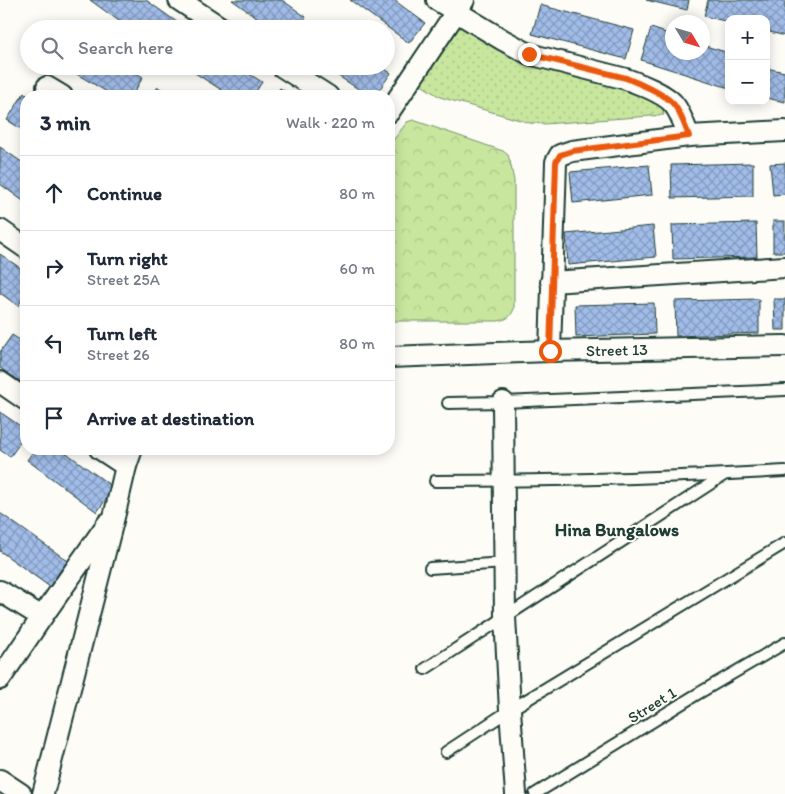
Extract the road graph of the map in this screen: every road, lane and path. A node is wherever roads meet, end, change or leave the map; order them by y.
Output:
1 (179, 0) edge
2 (437, 0) edge
3 (460, 6) edge
4 (209, 20) edge
5 (295, 75) edge
6 (319, 90) edge
7 (395, 103) edge
8 (785, 131) edge
9 (689, 136) junction
10 (0, 230) edge
11 (20, 244) edge
12 (785, 266) edge
13 (551, 282) junction
14 (785, 346) edge
15 (550, 351) junction
16 (395, 357) edge
17 (0, 382) edge
18 (785, 390) edge
19 (20, 396) edge
20 (502, 402) junction
21 (448, 403) dead end
22 (129, 457) edge
23 (785, 471) edge
24 (724, 474) junction
25 (435, 481) dead end
26 (504, 481) junction
27 (115, 513) junction
28 (785, 543) edge
29 (505, 563) junction
30 (430, 568) dead end
31 (0, 591) edge
32 (42, 617) junction
33 (506, 617) junction
34 (785, 643) edge
35 (425, 669) dead end
36 (0, 680) edge
37 (510, 710) junction
38 (446, 752) dead end
39 (0, 780) edge
40 (21, 794) edge
41 (43, 794) edge
42 (516, 794) edge
43 (535, 794) edge

1 - 4 street
2 - 3 street
3 - 7 street
3 - 9 street
5 - 6 street
8 - 9 street
9 - 13 street
10 - 11 street
12 - 13 street
13 - 15 street
14 - 15 street, Street 13
15 - 16 street, Street 13
17 - 19 street
18 - 20 lane
20 - 21 lane
20 - 26 street
22 - 27 street
23 - 24 lane
24 - 26 lane
24 - 33 lane
25 - 26 lane
26 - 29 street
27 - 32 street
27 - 41 street
28 - 37 lane
29 - 30 lane
29 - 33 street
31 - 32 street
32 - 36 street
33 - 35 lane
33 - 37 street
34 - 43 lane, Street 1
37 - 38 lane
37 - 42 street
39 - 40 street

